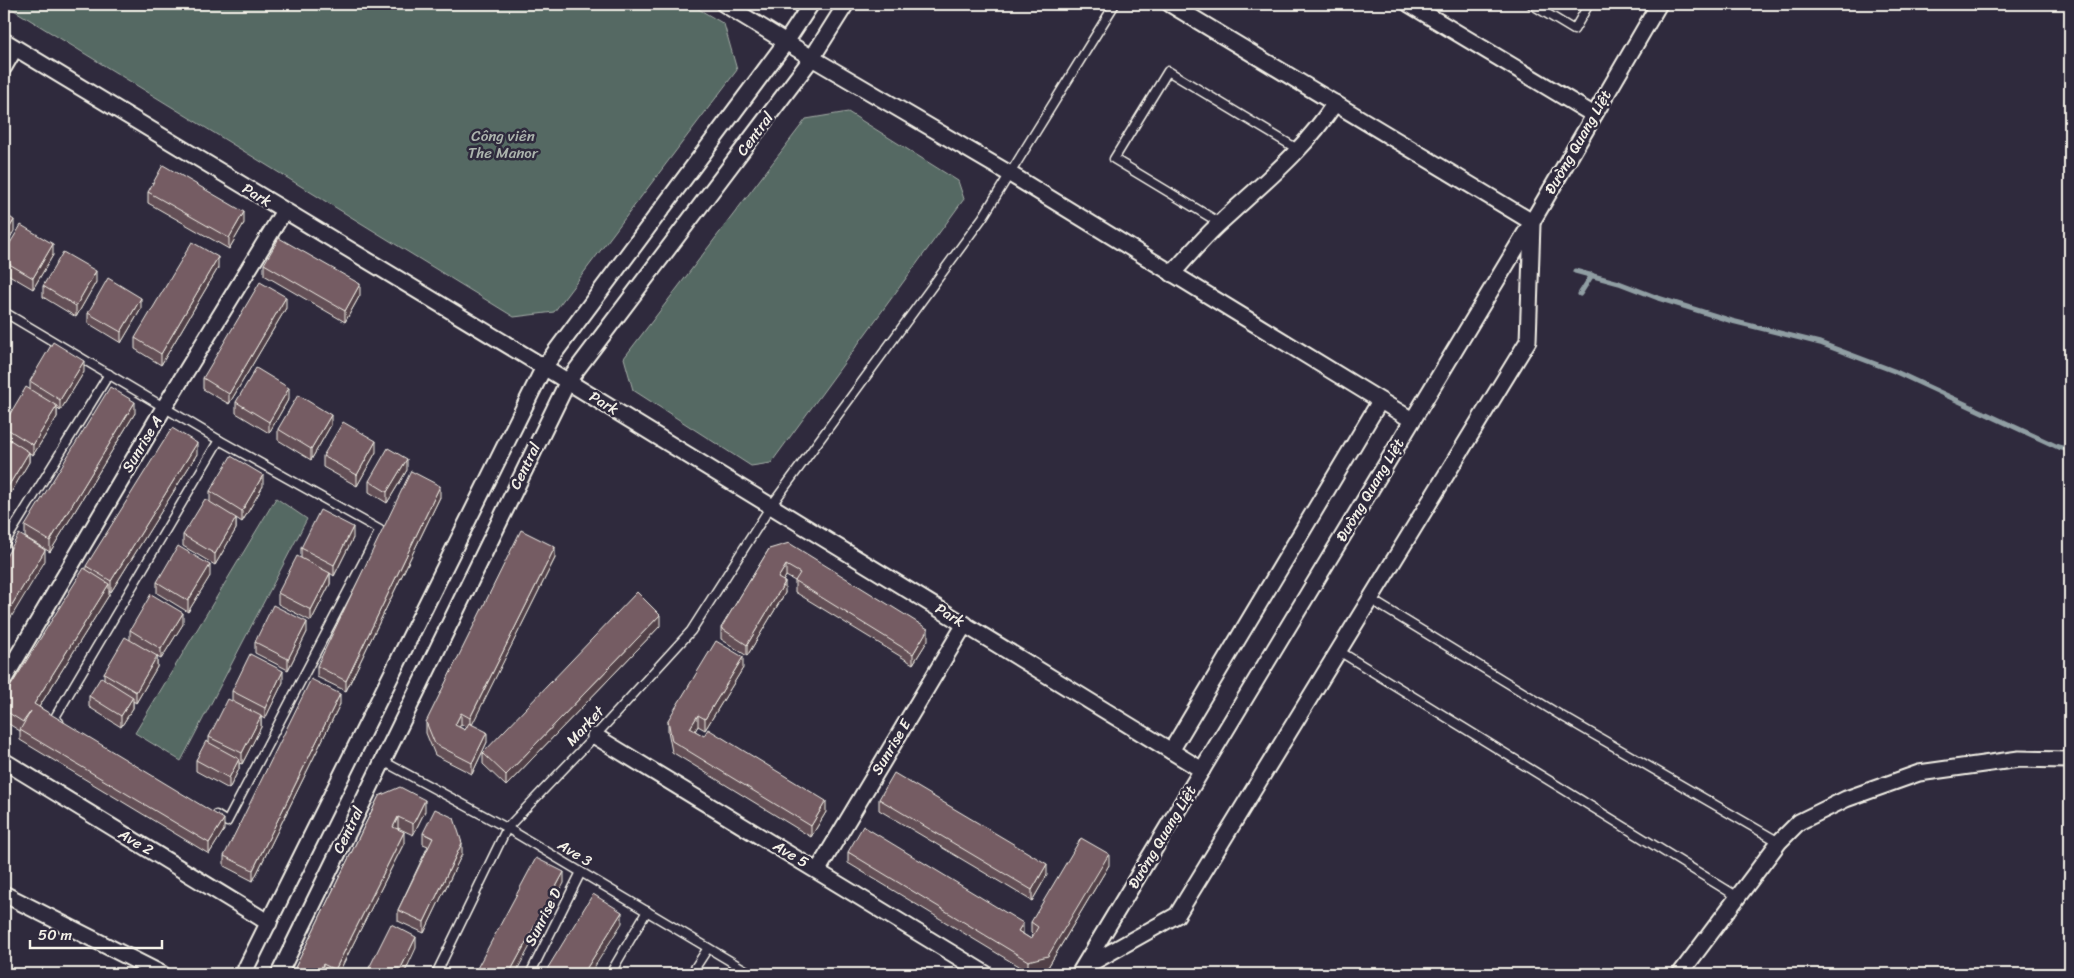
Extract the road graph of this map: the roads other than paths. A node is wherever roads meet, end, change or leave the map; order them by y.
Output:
1 (724, 4) edge
2 (811, 4) edge
3 (846, 4) edge
4 (1115, 4) edge
5 (1170, 4) edge
6 (1409, 4) edge
7 (1531, 4) edge
8 (1589, 4) edge
9 (1659, 4) edge
10 (786, 42) junction
11 (10, 45) edge
12 (812, 58) junction
13 (4, 67) edge
14 (1335, 103) junction
15 (1594, 115) junction
16 (1300, 150) junction
17 (1010, 174) junction
18 (284, 211) junction
19 (1532, 222) junction
20 (1220, 223) junction
21 (1172, 274) junction
22 (4, 312) edge
23 (544, 367) junction
24 (108, 374) junction
25 (568, 381) junction
26 (1380, 401) junction
27 (165, 406) junction
28 (1412, 420) junction
29 (220, 440) junction
30 (771, 506) junction
31 (4, 544) edge
32 (1370, 599) junction
33 (965, 624) junction
34 (1338, 651) junction
35 (4, 679) edge
36 (62, 724) edge
37 (595, 736) junction
38 (1171, 751) junction
39 (381, 760) junction
40 (2070, 760) edge
41 (4, 761) edge
42 (1202, 770) junction
43 (211, 812) edge
44 (507, 828) junction
45 (1779, 842) junction
46 (818, 870) junction
47 (581, 872) junction
48 (4, 894) edge
49 (1738, 897) junction
50 (647, 911) junction
51 (269, 923) junction
52 (708, 948) junction
53 (1081, 970) edge
54 (162, 974) edge
55 (244, 974) edge
56 (279, 974) edge
57 (436, 974) edge
58 (530, 974) edge
59 (610, 974) edge
60 (691, 974) edge
61 (752, 974) edge
62 (986, 974) edge
63 (1680, 974) edge

1 - 10 street
2 - 10 street, Central
3 - 12 street, Central
4 - 17 lane, Market
5 - 14 street
6 - 15 street
7 - 8 lane
9 - 15 street, Đường Quang Liệt
10 - 12 street
10 - 23 street, Central
11 - 13 street
11 - 18 street, Park
12 - 17 street
12 - 25 street, Central
14 - 16 street
14 - 19 street
15 - 19 street, Đường Quang Liệt
16 - 20 street
16 - 20 lane
17 - 21 street
17 - 30 lane, Market
18 - 23 street, Park
18 - 27 street, Sunrise A
19 - 28 street, Đường Quang Liệt
19 - 32 street
20 - 21 street
21 - 26 street
22 - 24 lane
23 - 25 street, Park
23 - 51 street, Central
24 - 27 lane
24 - 31 lane
25 - 30 street, Park
25 - 39 street, Central
26 - 28 street
26 - 38 street
27 - 29 lane
27 - 35 street, Sunrise A
28 - 42 street, Đường Quang Liệt
29 - 36 lane
29 - 43 lane
30 - 33 street, Park
30 - 37 lane, Market
32 - 34 street
32 - 45 lane
33 - 38 street, Park
33 - 46 street, Sunrise E
34 - 49 lane
34 - 53 street
37 - 44 lane, Market
37 - 46 street, Ave 5
38 - 42 street, Park
39 - 44 lane, Ave 3
39 - 56 street, Central
40 - 45 street
41 - 51 street, Ave 2
42 - 53 street, Đường Quang Liệt
44 - 47 lane, Ave 3
44 - 57 lane, Market
45 - 49 street
46 - 62 street, Ave 5
47 - 50 lane, Ave 3
47 - 58 lane, Sunrise D
48 - 54 street
49 - 63 street
50 - 52 lane, Ave 3
50 - 59 lane
51 - 55 street, Central
52 - 60 lane
52 - 61 lane, Ave 3

